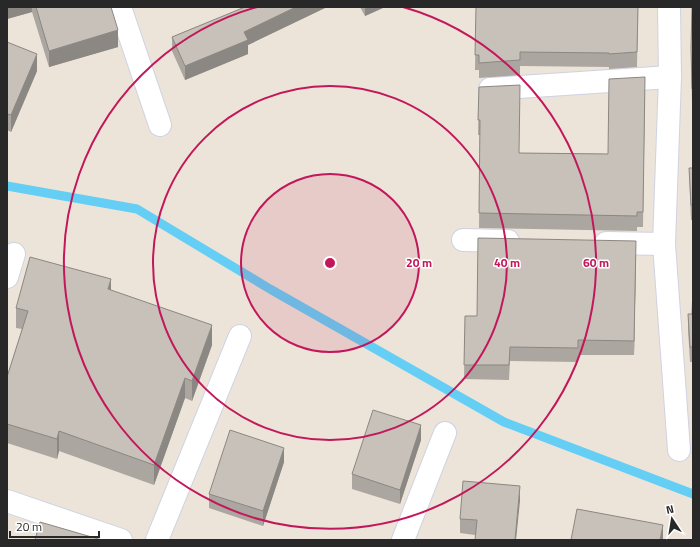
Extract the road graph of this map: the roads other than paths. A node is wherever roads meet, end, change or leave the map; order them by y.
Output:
1 (120, 7) edge
2 (669, 7) edge
3 (670, 77) junction
4 (481, 90) edge
5 (160, 126) dead end
6 (463, 240) dead end
7 (525, 241) edge
8 (587, 242) edge
9 (664, 244) junction
10 (14, 254) dead end
11 (7, 277) edge
12 (240, 336) dead end
13 (445, 433) dead end
14 (679, 450) dead end
15 (7, 501) edge
16 (121, 540) edge
17 (157, 540) edge
18 (403, 540) edge

1 - 5 street
2 - 3 street
3 - 4 street
3 - 9 street
6 - 7 street
8 - 9 street
9 - 14 street
10 - 11 street
12 - 17 street
13 - 18 street
15 - 16 street

